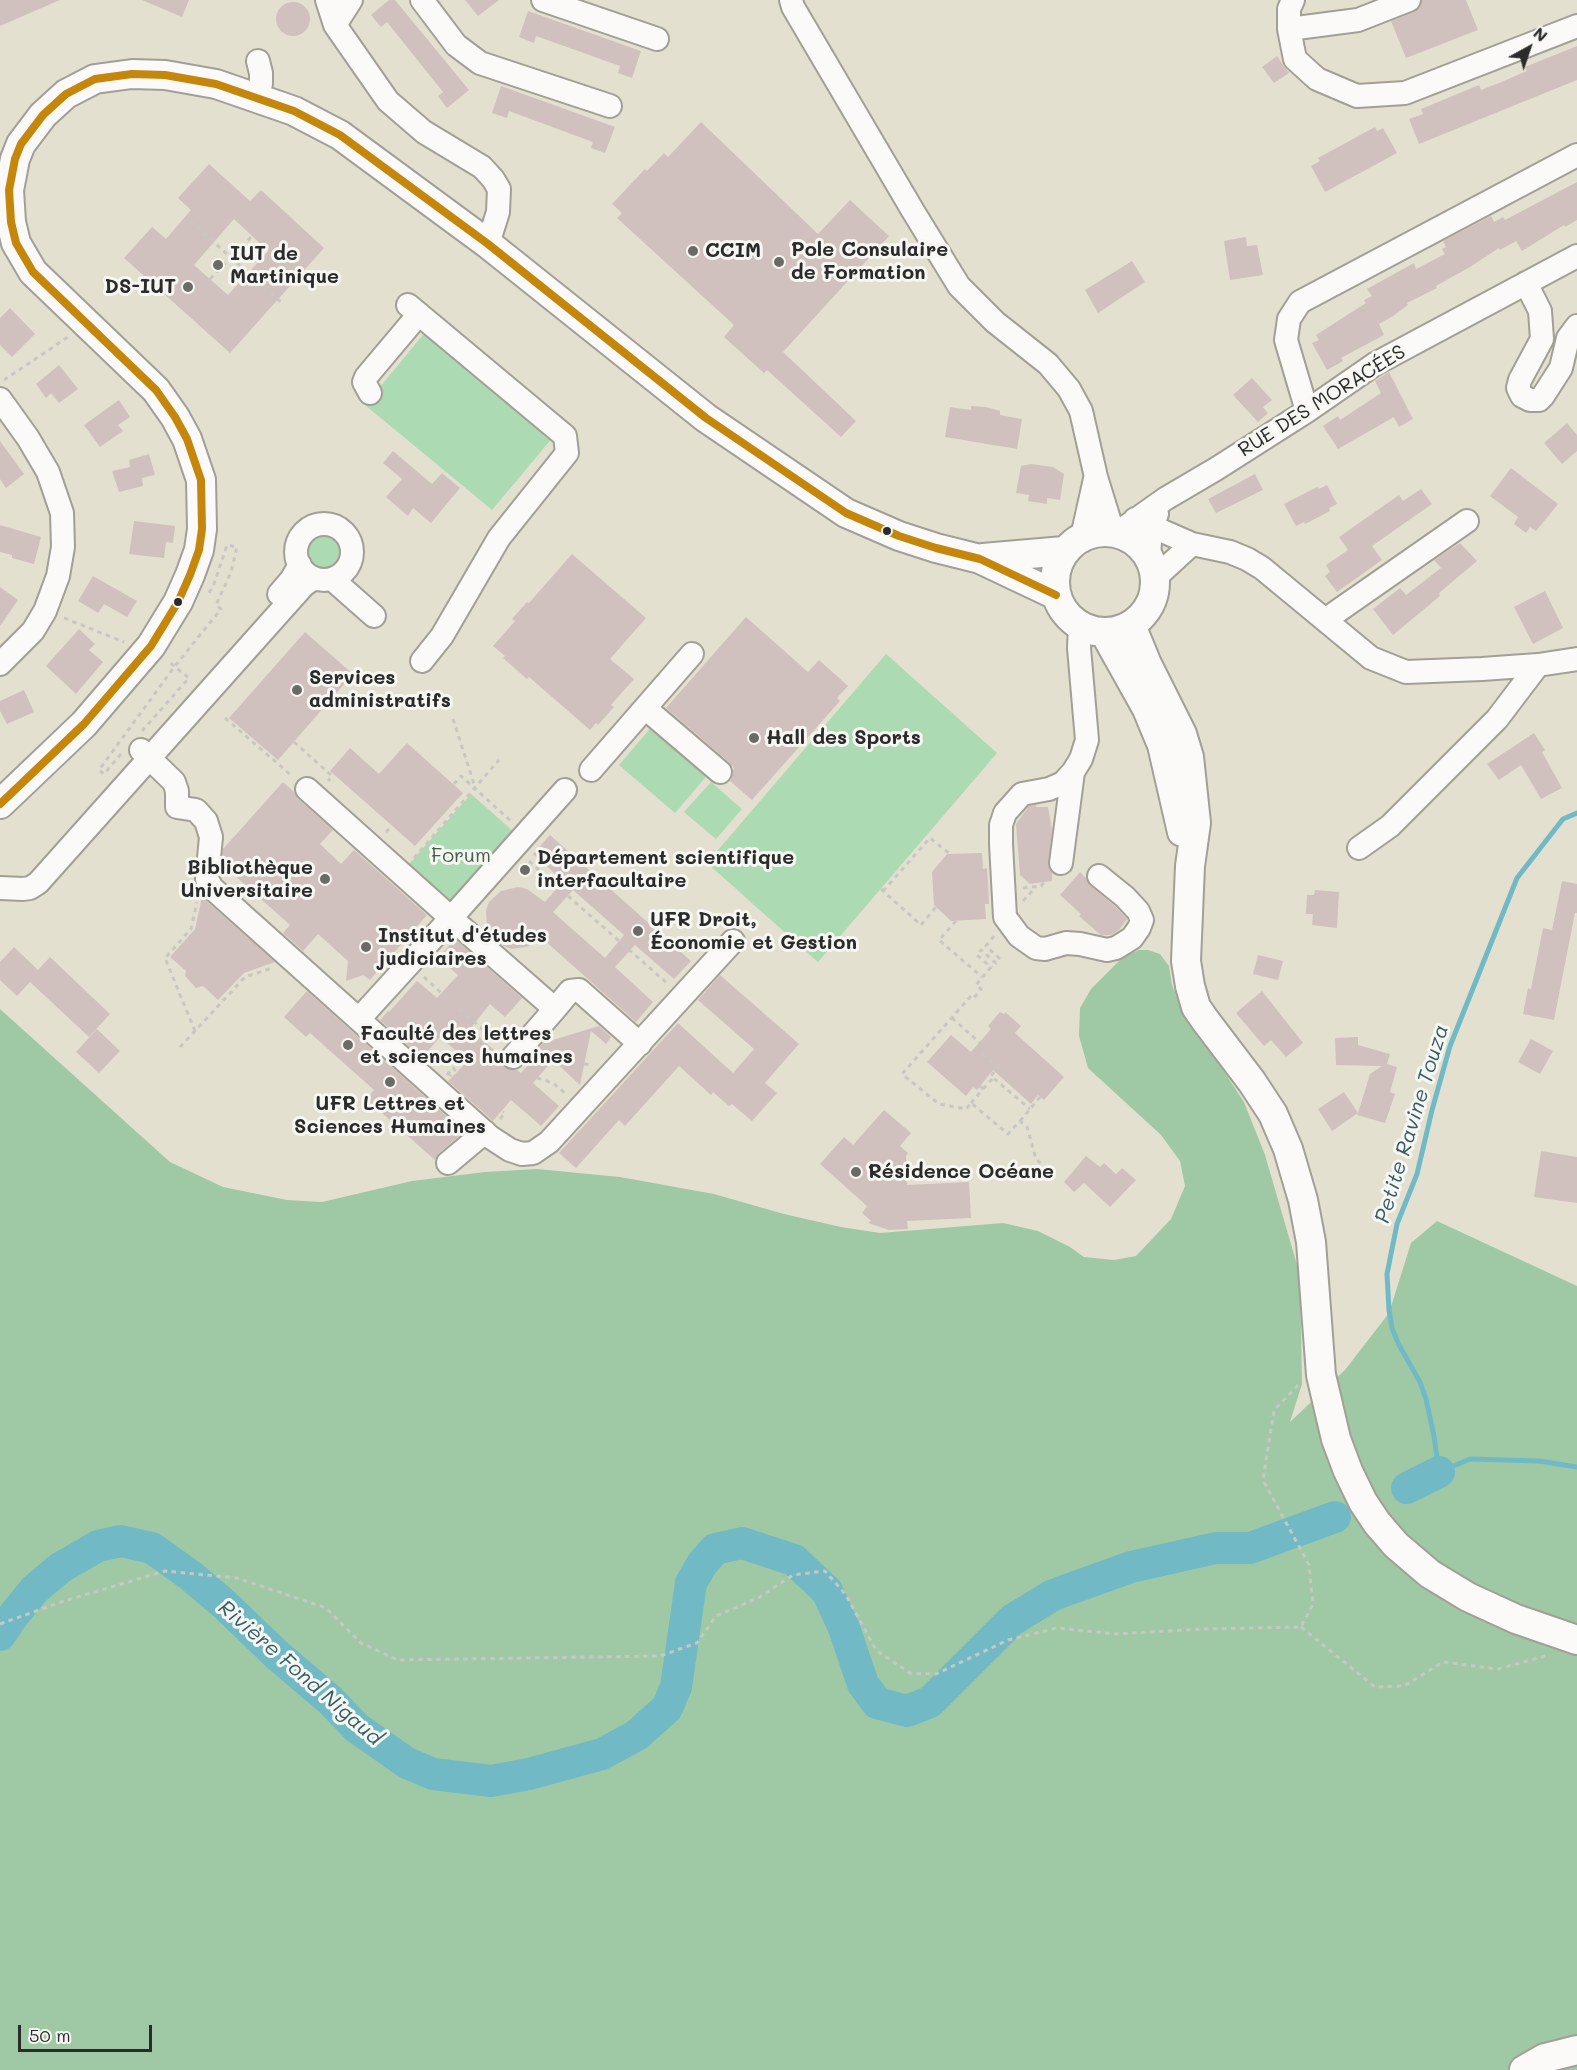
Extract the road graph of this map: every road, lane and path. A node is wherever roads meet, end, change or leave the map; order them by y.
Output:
1 (327, 0) edge
2 (351, 0) edge
3 (422, 0) edge
4 (543, 0) edge
5 (791, 0) edge
6 (1293, 0) edge
7 (1408, 0) edge
8 (335, 25) junction
9 (1577, 26) edge
10 (1289, 29) junction
11 (657, 39) dead end
12 (258, 61) dead end
13 (254, 97) junction
14 (610, 106) dead end
15 (1577, 155) edge
16 (189, 221) dead end
17 (252, 236) dead end
18 (488, 243) junction
19 (1577, 256) edge
20 (231, 258) junction
21 (210, 279) dead end
22 (1526, 283) junction
23 (284, 305) dead end
24 (87, 324) junction
25 (1577, 326) edge
26 (0, 383) edge
27 (370, 393) dead end
28 (0, 399) edge
29 (1307, 411) junction
30 (1096, 477) junction
31 (1467, 521) dead end
32 (1129, 528) junction
33 (1073, 544) junction
34 (1192, 544) junction
35 (980, 559) junction
36 (1152, 567) junction
37 (322, 574) dead end
38 (1056, 595) junction
39 (202, 596) dead end
40 (45, 611) junction
41 (1325, 620) junction
42 (1131, 625) junction
43 (1092, 629) junction
44 (160, 654) junction
45 (692, 654) dead end
46 (1577, 658) edge
47 (423, 660) dead end
48 (0, 664) edge
49 (1538, 665) junction
50 (175, 666) junction
51 (645, 708) junction
52 (225, 718) dead end
53 (453, 719) dead end
54 (294, 742) dead end
55 (138, 749) junction
56 (499, 760) dead end
57 (35, 770) junction
58 (591, 770) dead end
59 (720, 772) dead end
60 (1073, 772) junction
61 (288, 773) dead end
62 (454, 784) dead end
63 (0, 785) edge
64 (316, 787) joint
65 (475, 789) junction
66 (566, 790) dead end
67 (0, 804) edge
68 (440, 819) dead end
69 (445, 823) junction
70 (520, 840) junction
71 (1359, 848) dead end
72 (950, 854) dead end
73 (1061, 863) dead end
74 (1190, 866) junction
75 (401, 873) junction
76 (0, 875) edge
77 (1100, 876) dead end
78 (207, 879) junction
79 (558, 887) dead end
80 (0, 888) edge
81 (568, 896) dead end
82 (936, 907) dead end
83 (451, 918) junction
84 (956, 921) dead end
85 (734, 941) dead end
86 (986, 946) dead end
87 (409, 964) junction
88 (267, 969) dead end
89 (983, 976) junction
90 (683, 997) junction
91 (452, 1002) dead end
92 (555, 1009) junction
93 (460, 1010) dead end
94 (951, 1018) junction
95 (359, 1019) junction
96 (195, 1031) junction
97 (980, 1043) dead end
98 (640, 1044) junction
99 (180, 1047) dead end
100 (982, 1054) dead end
101 (513, 1057) joint
102 (537, 1078) dead end
103 (993, 1078) junction
104 (1040, 1097) dead end
105 (971, 1103) junction
106 (582, 1108) junction
107 (1030, 1109) junction
108 (503, 1112) dead end
109 (1020, 1121) junction
110 (491, 1125) junction
111 (448, 1163) dead end
112 (1045, 1167) dead end
113 (1320, 1362) junction
114 (0, 1624) edge
115 (1301, 1627) junction
116 (1566, 1647) edge
117 (1577, 2050) edge
118 (1524, 2070) edge

1 - 8 street
2 - 8 street
3 - 14 street
4 - 11 street
5 - 30 street
6 - 10 street
7 - 10 street
8 - 18 street
9 - 10 street
12 - 13 street
13 - 18 main road
13 - 24 main road
15 - 29 street
16 - 20 path
17 - 20 path
18 - 35 main road
19 - 22 street, RUE DES MORACÉES
20 - 21 path
20 - 23 path
22 - 25 street
22 - 29 street, RUE DES MORACÉES
24 - 26 path
24 - 44 main road
27 - 47 street
28 - 40 street
29 - 32 street, RUE DES MORACÉES
30 - 32 street
30 - 33 street
31 - 41 street
32 - 33 main road
32 - 34 street
32 - 36 main road
33 - 35 main road
33 - 38 main road
34 - 36 street
34 - 41 street
35 - 38 main road
36 - 42 main road
37 - 55 street
38 - 43 main road
39 - 50 path
40 - 44 path
40 - 48 street
41 - 49 street
42 - 43 main road
42 - 74 main road
43 - 60 street
43 - 74 main road
44 - 50 path
44 - 57 main road
45 - 51 street
46 - 49 street
49 - 71 street
50 - 55 path
50 - 55 path
51 - 58 street
51 - 59 street
52 - 61 path
53 - 65 path
54 - 64 path
55 - 76 street
55 - 78 street
55 - 80 street
56 - 65 path
57 - 63 main road
57 - 67 main road
60 - 73 street
60 - 77 street
62 - 65 path
64 - 75 street
65 - 69 path
65 - 70 path
66 - 70 street
68 - 69 path
69 - 75 path
70 - 79 path
70 - 83 street
72 - 82 path
74 - 113 main road
75 - 83 street
78 - 95 street
78 - 96 path
81 - 90 path
83 - 87 street
83 - 92 street
84 - 89 path
85 - 90 street
86 - 89 path
87 - 91 path
87 - 95 street
88 - 96 path
89 - 94 path
90 - 98 street
92 - 98 street
92 - 101 street
93 - 101 path
94 - 97 path
94 - 105 path
95 - 110 street
96 - 99 path
98 - 106 street
100 - 103 path
102 - 106 path
103 - 105 path
103 - 107 path
104 - 107 path
105 - 109 path
106 - 110 street
107 - 109 path
108 - 110 path
109 - 112 path
110 - 111 street
113 - 115 path
113 - 116 main road
114 - 115 path
115 - 116 path
117 - 118 main road

